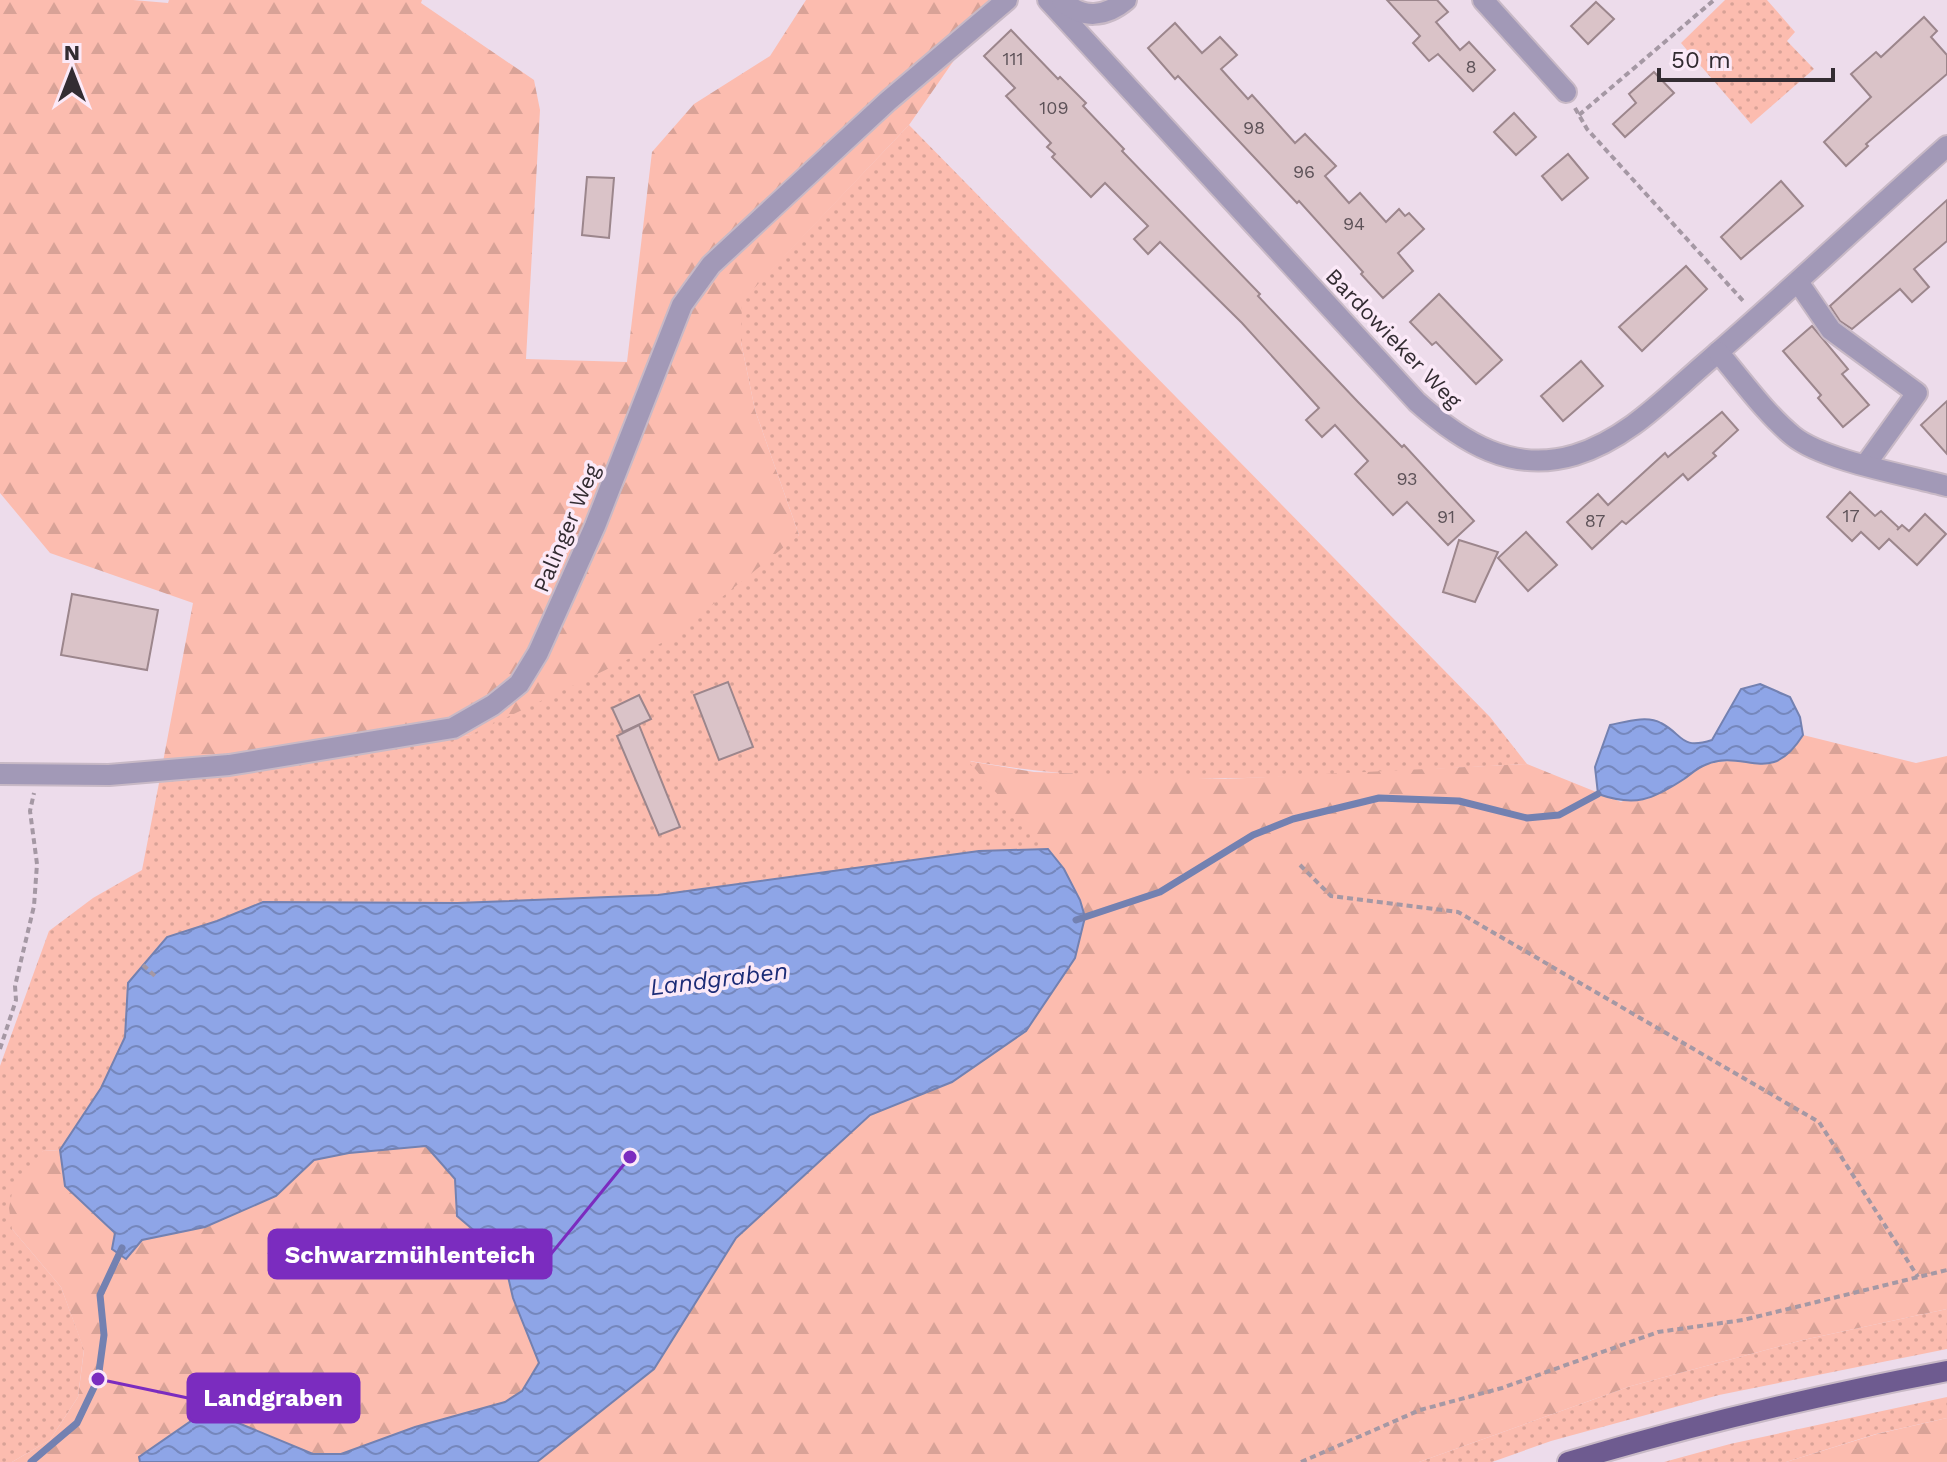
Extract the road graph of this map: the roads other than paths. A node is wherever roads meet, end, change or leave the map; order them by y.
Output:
1 (1007, 0) edge
2 (1048, 0) edge
3 (1062, 0) edge
4 (1126, 0) edge
5 (1483, 0) edge
6 (1566, 92) road end
7 (1947, 146) edge
8 (1798, 282) junction
9 (1718, 352) junction
10 (1866, 464) junction
11 (1947, 486) edge
12 (0, 774) edge
13 (1947, 1371) edge
14 (1568, 1462) edge

1 - 12 street, Palinger Weg
2 - 9 street, Bardowieker Weg
3 - 4 street
5 - 6 street
7 - 8 street, Bardowieker Weg
8 - 9 street, Bardowieker Weg
8 - 10 street
9 - 10 street
10 - 11 street
13 - 14 main road

